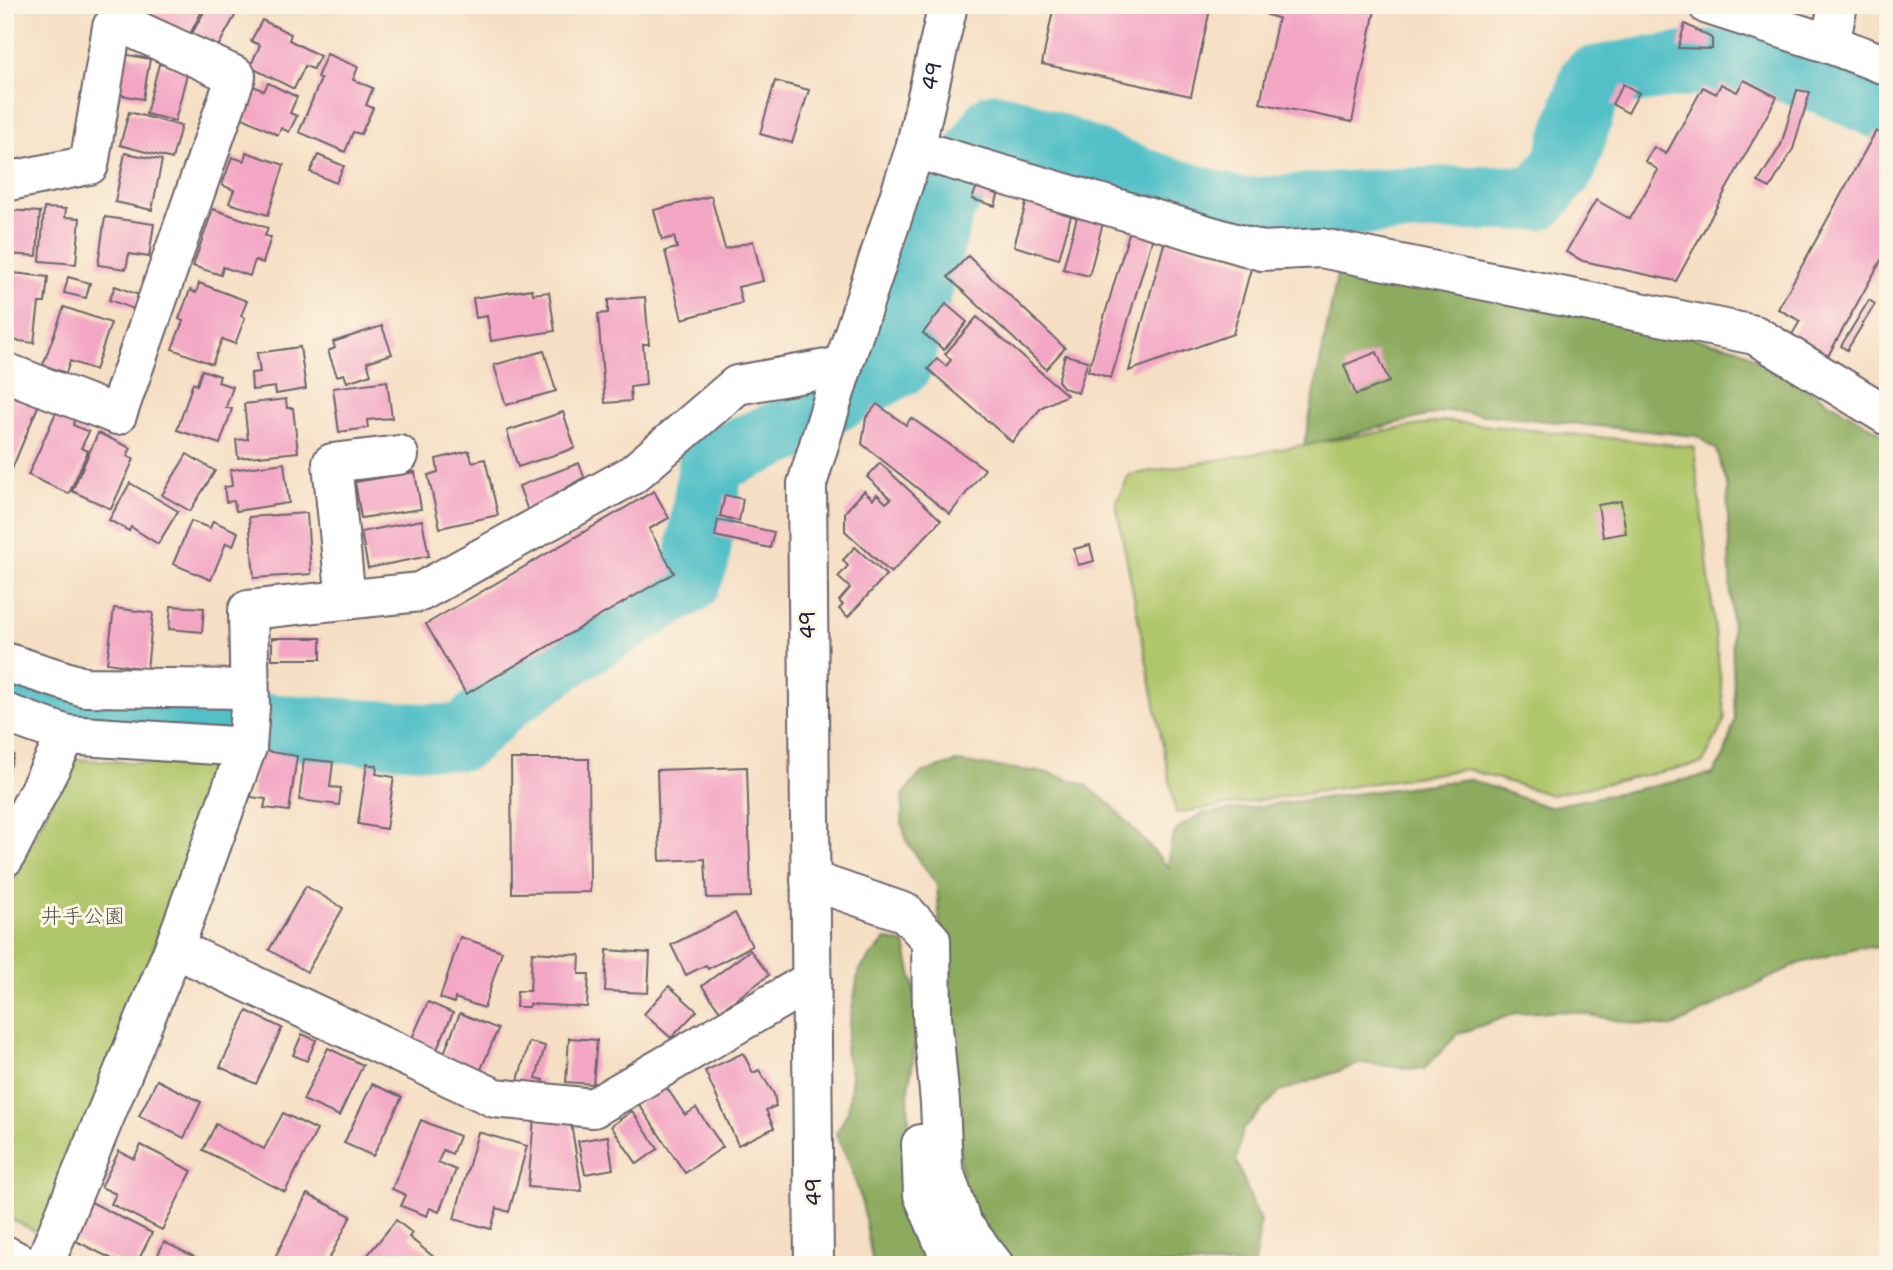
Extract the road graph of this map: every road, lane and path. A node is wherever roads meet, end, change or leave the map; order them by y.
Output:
1 (948, 5) edge
2 (1708, 5) edge
3 (1838, 5) edge
4 (1830, 44) junction
5 (1888, 66) edge
6 (915, 149) junction
7 (5, 182) edge
8 (842, 370) junction
9 (5, 372) edge
10 (1888, 416) edge
11 (399, 455) dead end
12 (346, 600) junction
13 (5, 662) edge
14 (249, 698) junction
15 (5, 713) edge
16 (67, 735) junction
17 (247, 747) junction
18 (5, 857) edge
19 (810, 880) junction
20 (174, 948) junction
21 (812, 981) junction
22 (932, 1016) junction
23 (5, 1255) edge
24 (24, 1265) edge
25 (44, 1265) edge
26 (814, 1265) edge
27 (953, 1265) edge
28 (994, 1265) edge

1 - 6 street, 49 / 49
2 - 4 street
3 - 4 street
4 - 5 street
6 - 8 street, 49 / 49
6 - 10 street
7 - 9 street
8 - 12 street
8 - 19 street, 49 / 49
11 - 12 street
12 - 14 street
13 - 14 street
14 - 17 street
15 - 16 street
16 - 17 street
16 - 18 street
17 - 20 street
19 - 21 street, 49 / 49
19 - 22 street
20 - 21 street
20 - 25 street
21 - 26 street, 49 / 49
22 - 27 street
22 - 28 street
23 - 24 street

